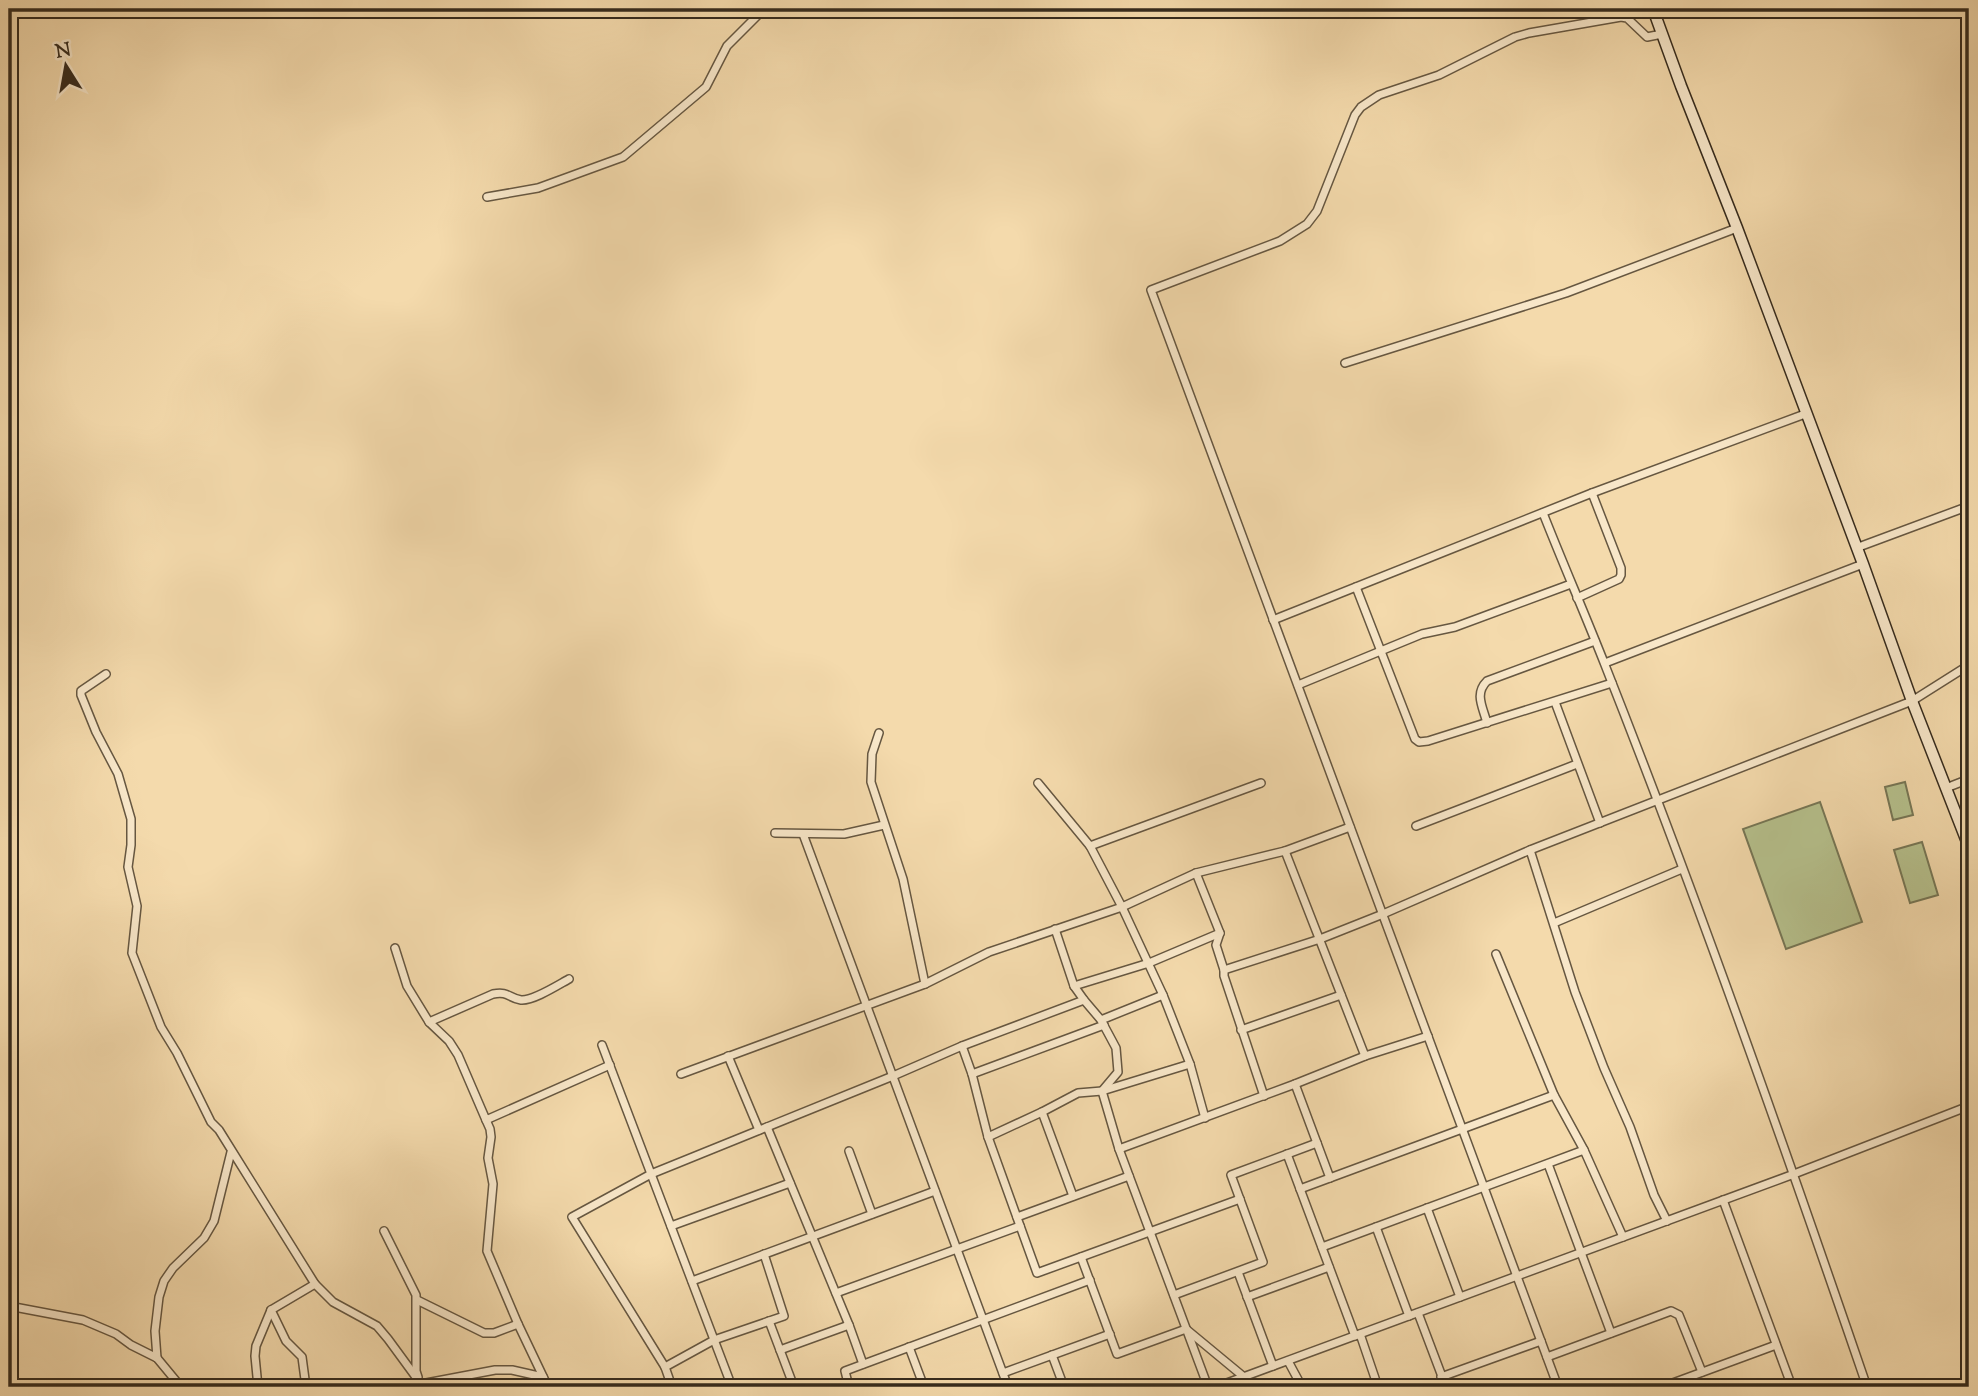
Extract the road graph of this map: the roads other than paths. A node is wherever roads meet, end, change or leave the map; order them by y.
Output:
1 (764, 9) edge
2 (1653, 9) edge
3 (1662, 34) junction
4 (487, 197) dead end
5 (1737, 229) junction
6 (1345, 363) dead end
7 (1805, 414) junction
8 (1592, 493) junction
9 (1969, 506) edge
10 (1543, 513) junction
11 (1856, 548) junction
12 (1863, 564) junction
13 (1571, 584) junction
14 (1356, 587) junction
15 (1577, 598) junction
16 (1273, 620) junction
17 (1595, 640) junction
18 (1381, 651) junction
19 (1605, 663) junction
20 (1969, 665) edge
21 (106, 674) dead end
22 (1612, 683) junction
23 (1298, 685) junction
24 (1912, 701) junction
25 (1555, 702) junction
26 (1487, 723) junction
27 (879, 733) dead end
28 (1577, 764) junction
29 (1969, 779) edge
30 (1038, 783) dead end
31 (1261, 783) dead end
32 (1946, 788) junction
33 (1657, 801) junction
34 (1600, 823) junction
35 (884, 825) junction
36 (1416, 825) dead end
37 (1350, 827) junction
38 (775, 834) dead end
39 (803, 834) junction
40 (1090, 846) junction
41 (1969, 847) edge
42 (1530, 850) junction
43 (1285, 851) junction
44 (1682, 869) junction
45 (1196, 873) junction
46 (1122, 907) junction
47 (1383, 915) junction
48 (1554, 923) junction
49 (1055, 929) junction
50 (1220, 933) junction
51 (1320, 939) junction
52 (395, 948) dead end
53 (1496, 954) dead end
54 (1149, 963) junction
55 (1224, 970) junction
56 (569, 979) dead end
57 (925, 984) junction
58 (1074, 986) junction
59 (1163, 995) junction
60 (1341, 995) junction
61 (1084, 1000) junction
62 (866, 1005) junction
63 (429, 1022) junction
64 (1102, 1023) junction
65 (1241, 1030) junction
66 (1427, 1035) junction
67 (602, 1045) dead end
68 (962, 1046) junction
69 (728, 1056) junction
70 (1365, 1056) junction
71 (1189, 1064) junction
72 (610, 1065) junction
73 (681, 1074) dead end
74 (971, 1074) junction
75 (892, 1076) junction
76 (1295, 1084) junction
77 (1102, 1091) junction
78 (1554, 1095) junction
79 (1264, 1096) junction
80 (1969, 1106) edge
81 (1042, 1112) junction
82 (1205, 1118) junction
83 (486, 1120) junction
84 (1462, 1128) junction
85 (763, 1129) junction
86 (988, 1136) junction
87 (1317, 1143) junction
88 (1119, 1149) junction
89 (1584, 1150) junction
90 (849, 1151) dead end
91 (231, 1152) junction
92 (1287, 1154) junction
93 (1549, 1164) junction
94 (651, 1174) junction
95 (1794, 1174) junction
96 (1129, 1176) junction
97 (1330, 1178) junction
98 (790, 1183) junction
99 (1484, 1187) junction
100 (1300, 1189) junction
101 (935, 1191) junction
102 (1073, 1196) junction
103 (1240, 1199) junction
104 (1723, 1200) junction
105 (1427, 1209) junction
106 (872, 1214) junction
107 (1017, 1217) junction
108 (1667, 1221) junction
109 (671, 1226) junction
110 (1020, 1226) junction
111 (1376, 1227) junction
112 (384, 1231) dead end
113 (1150, 1232) junction
114 (812, 1236) junction
115 (1623, 1237) junction
116 (1322, 1247) junction
117 (957, 1249) junction
118 (1581, 1252) junction
119 (764, 1254) junction
120 (1081, 1257) junction
121 (1329, 1267) junction
122 (1238, 1272) junction
123 (1517, 1276) junction
124 (1090, 1280) junction
125 (692, 1281) junction
126 (315, 1284) junction
127 (836, 1293) junction
128 (1174, 1295) junction
129 (1247, 1297) junction
130 (1460, 1297) junction
131 (417, 1300) junction
132 (9, 1306) edge
133 (271, 1310) junction
134 (1418, 1313) junction
135 (1409, 1316) junction
136 (983, 1320) junction
137 (769, 1321) junction
138 (518, 1324) junction
139 (849, 1325) junction
140 (1186, 1329) junction
141 (1611, 1333) junction
142 (1110, 1334) junction
143 (1357, 1335) junction
144 (714, 1340) junction
145 (1541, 1341) junction
146 (1776, 1345) junction
147 (909, 1347) junction
148 (780, 1350) junction
149 (1052, 1355) junction
150 (1547, 1357) junction
151 (157, 1358) junction
152 (1288, 1361) junction
153 (863, 1364) junction
154 (1273, 1366) junction
155 (665, 1367) junction
156 (1702, 1372) junction
157 (1003, 1373) junction
158 (543, 1377) junction
159 (1244, 1377) junction
160 (1441, 1377) junction
161 (422, 1385) edge
162 (1226, 1386) edge
163 (181, 1387) edge
164 (258, 1387) edge
165 (306, 1387) edge
166 (548, 1387) edge
167 (672, 1387) edge
168 (732, 1387) edge
169 (794, 1387) edge
170 (849, 1387) edge
171 (924, 1387) edge
172 (1008, 1387) edge
173 (1064, 1387) edge
174 (1208, 1387) edge
175 (1216, 1387) edge
176 (1302, 1387) edge
177 (1378, 1387) edge
178 (1446, 1387) edge
179 (1558, 1387) edge
180 (1662, 1387) edge
181 (1792, 1387) edge
182 (1867, 1387) edge

1 - 4 street
2 - 3 main road
3 - 5 main road
3 - 16 street
5 - 6 street
5 - 7 main road
7 - 8 street
7 - 11 main road
8 - 10 street
8 - 15 street
9 - 11 street
10 - 13 street
10 - 14 street
11 - 12 main road
12 - 19 street
12 - 24 main road
13 - 15 street
13 - 18 street
14 - 16 street
14 - 18 street
15 - 17 street
16 - 23 street
17 - 19 street
17 - 26 street
18 - 23 street
18 - 26 street
19 - 22 street
20 - 24 street
21 - 91 street
22 - 25 street
22 - 33 street
23 - 37 street
24 - 32 main road
24 - 33 street
25 - 26 street
25 - 28 street
27 - 35 street
28 - 34 street
28 - 36 street
29 - 32 street
30 - 40 street
31 - 40 street
32 - 41 main road
33 - 34 street
33 - 44 street
34 - 42 street
35 - 39 street
35 - 57 street
37 - 43 street
37 - 47 street
38 - 39 street
39 - 62 street
40 - 46 street
42 - 47 street
42 - 48 street
43 - 45 street
43 - 51 street
44 - 48 street
44 - 95 street
45 - 46 street
45 - 50 street
46 - 49 street
46 - 54 street
47 - 51 street
47 - 66 street
48 - 108 street
49 - 57 street
49 - 58 street
50 - 54 street
50 - 55 street
51 - 55 street
51 - 60 street
52 - 63 street
53 - 78 street
54 - 58 street
54 - 59 street
55 - 65 street
56 - 63 street
57 - 62 street
58 - 61 street
59 - 64 street
59 - 71 street
60 - 65 street
60 - 70 street
61 - 64 street
61 - 68 street
62 - 69 street
62 - 75 street
63 - 83 street
64 - 74 street
64 - 77 street
65 - 79 street
66 - 70 street
66 - 84 street
67 - 72 street
68 - 74 street
68 - 75 street
69 - 73 street
69 - 85 street
70 - 76 street
71 - 77 street
71 - 82 street
72 - 83 street
72 - 94 street
74 - 86 street
75 - 85 street
75 - 101 street
76 - 79 street
76 - 87 street
77 - 81 street
77 - 88 street
78 - 84 street
78 - 89 street
79 - 82 street
80 - 95 street
81 - 86 street
81 - 102 street
82 - 88 street
83 - 138 street
84 - 97 street
84 - 99 street
85 - 94 street
85 - 98 street
86 - 107 street
87 - 92 street
87 - 97 street
88 - 96 street
89 - 93 street
89 - 115 street
90 - 106 street
91 - 126 street
91 - 151 street
92 - 100 street
92 - 103 street
93 - 99 street
93 - 118 street
94 - 109 street
94 - 155 street
95 - 104 street
95 - 182 street
96 - 102 street
96 - 113 street
97 - 100 street
98 - 109 street
98 - 114 street
99 - 105 street
99 - 123 street
100 - 116 street
101 - 106 street
101 - 117 street
102 - 107 street
103 - 113 street
103 - 122 street
104 - 108 street
104 - 146 street
105 - 111 street
105 - 130 street
106 - 114 street
107 - 110 street
108 - 115 street
109 - 125 street
110 - 117 street
110 - 120 street
111 - 116 street
111 - 135 street
112 - 131 street
113 - 120 street
113 - 128 street
114 - 119 street
114 - 127 street
115 - 118 street
116 - 121 street
117 - 127 street
117 - 136 street
118 - 123 street
118 - 141 street
119 - 125 street
119 - 137 street
120 - 124 street
121 - 129 street
121 - 143 street
122 - 128 street
122 - 129 street
123 - 130 street
123 - 145 street
124 - 136 street
124 - 142 street
125 - 144 street
126 - 133 street
126 - 161 street
127 - 139 street
128 - 140 street
129 - 154 street
130 - 134 street
131 - 138 street
131 - 161 street
132 - 151 street
133 - 164 street
133 - 165 street
134 - 135 street
134 - 160 street
135 - 143 street
136 - 147 street
136 - 157 street
137 - 144 street
137 - 148 street
138 - 158 street
139 - 148 street
139 - 153 street
140 - 142 street
140 - 159 street
140 - 174 street
141 - 150 street
141 - 156 street
142 - 149 street
143 - 152 street
143 - 177 street
144 - 155 street
144 - 168 street
145 - 150 street
145 - 160 street
146 - 156 street
146 - 181 street
147 - 153 street
147 - 171 street
148 - 169 street
149 - 157 street
149 - 173 street
150 - 179 street
151 - 163 street
152 - 154 street
152 - 176 street
153 - 170 street
154 - 159 street
155 - 167 street
156 - 180 street
157 - 172 street
158 - 161 street
158 - 166 street
159 - 162 street
160 - 178 street
162 - 175 street

